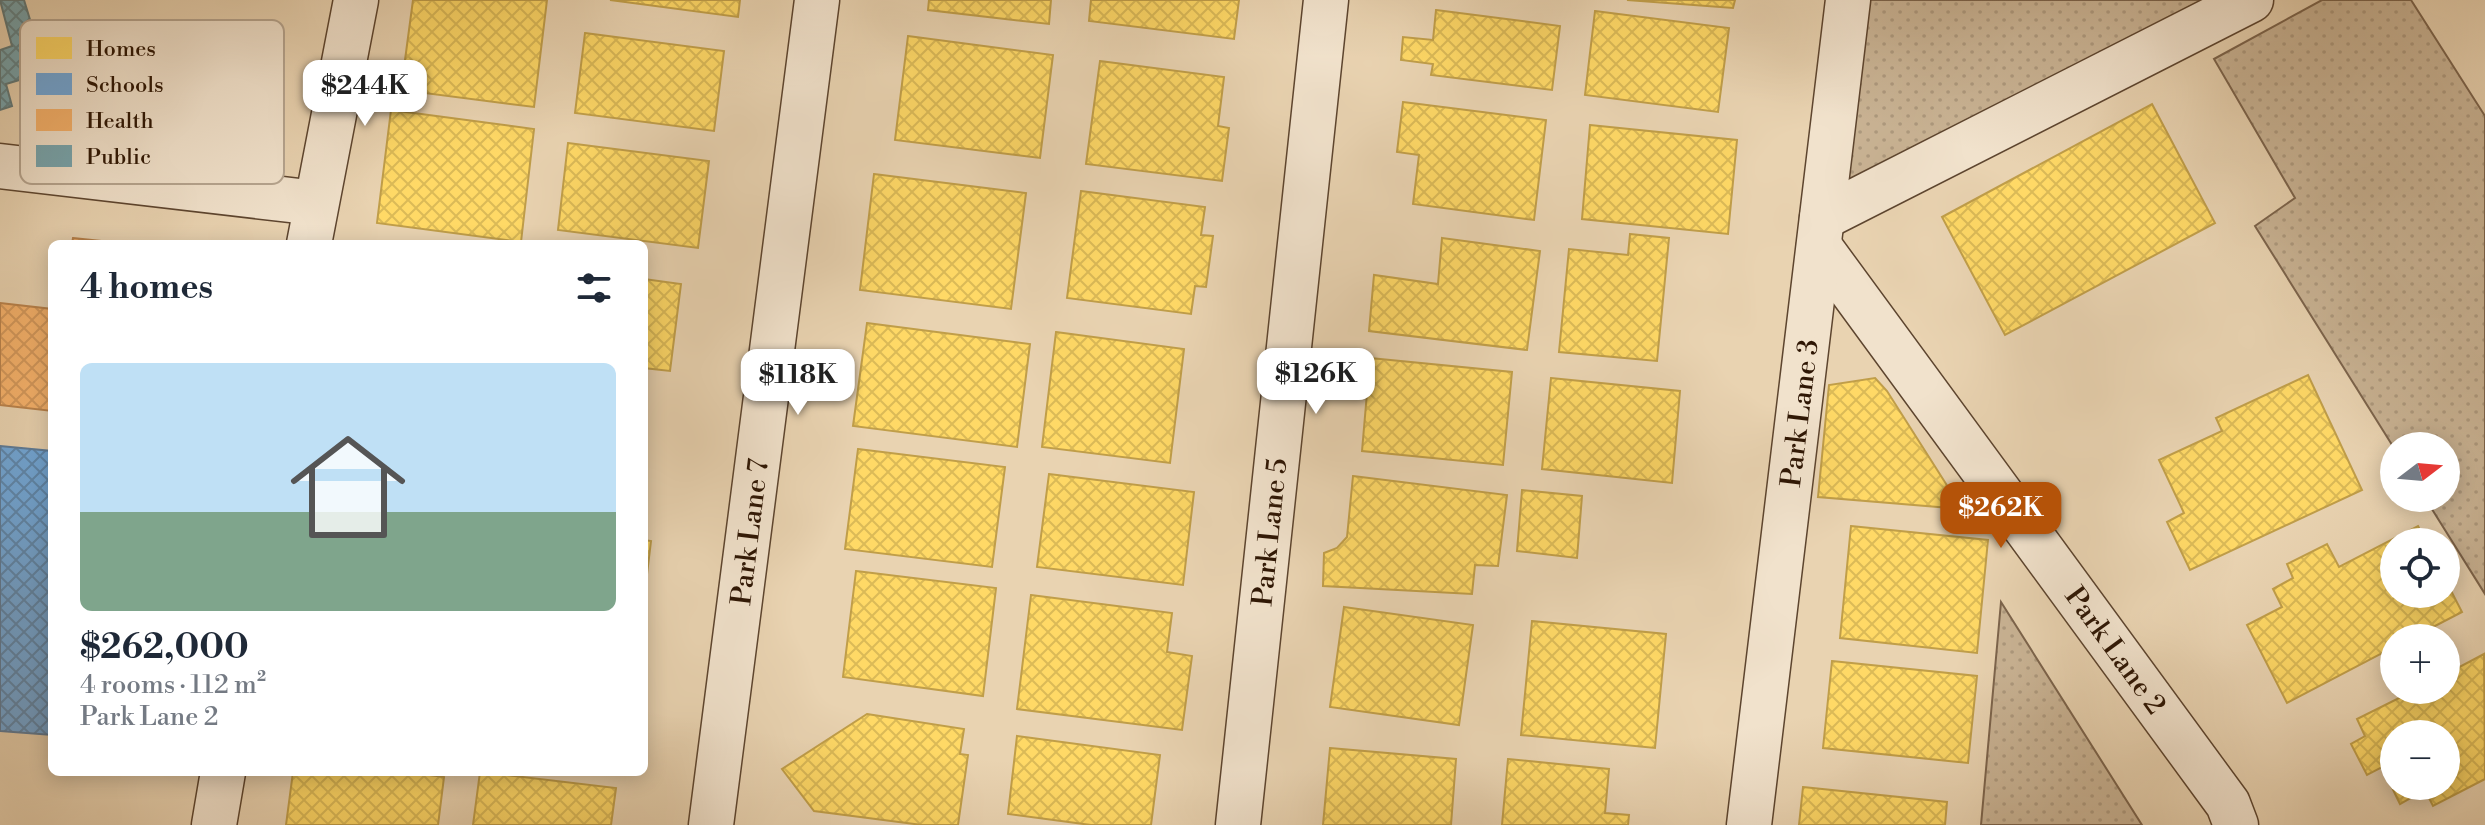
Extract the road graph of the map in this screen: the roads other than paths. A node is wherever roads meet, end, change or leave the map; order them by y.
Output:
1 (356, 0) edge
2 (817, 0) edge
3 (1326, 0) edge
4 (1848, 0) edge
5 (2251, 0) edge
6 (0, 166) edge
7 (20, 170) edge
8 (97, 184) edge
9 (312, 224) edge
10 (1820, 232) junction
11 (222, 776) edge
12 (214, 825) edge
13 (711, 825) edge
14 (1238, 825) edge
15 (1749, 825) edge
16 (2236, 825) edge

1 - 9 street
2 - 13 street, Park Lane 7
3 - 14 street, Park Lane 5
4 - 10 street, Park Lane 3
5 - 10 street
6 - 7 street
8 - 9 street
10 - 15 street, Park Lane 3
10 - 16 street, Park Lane 2
11 - 12 street

